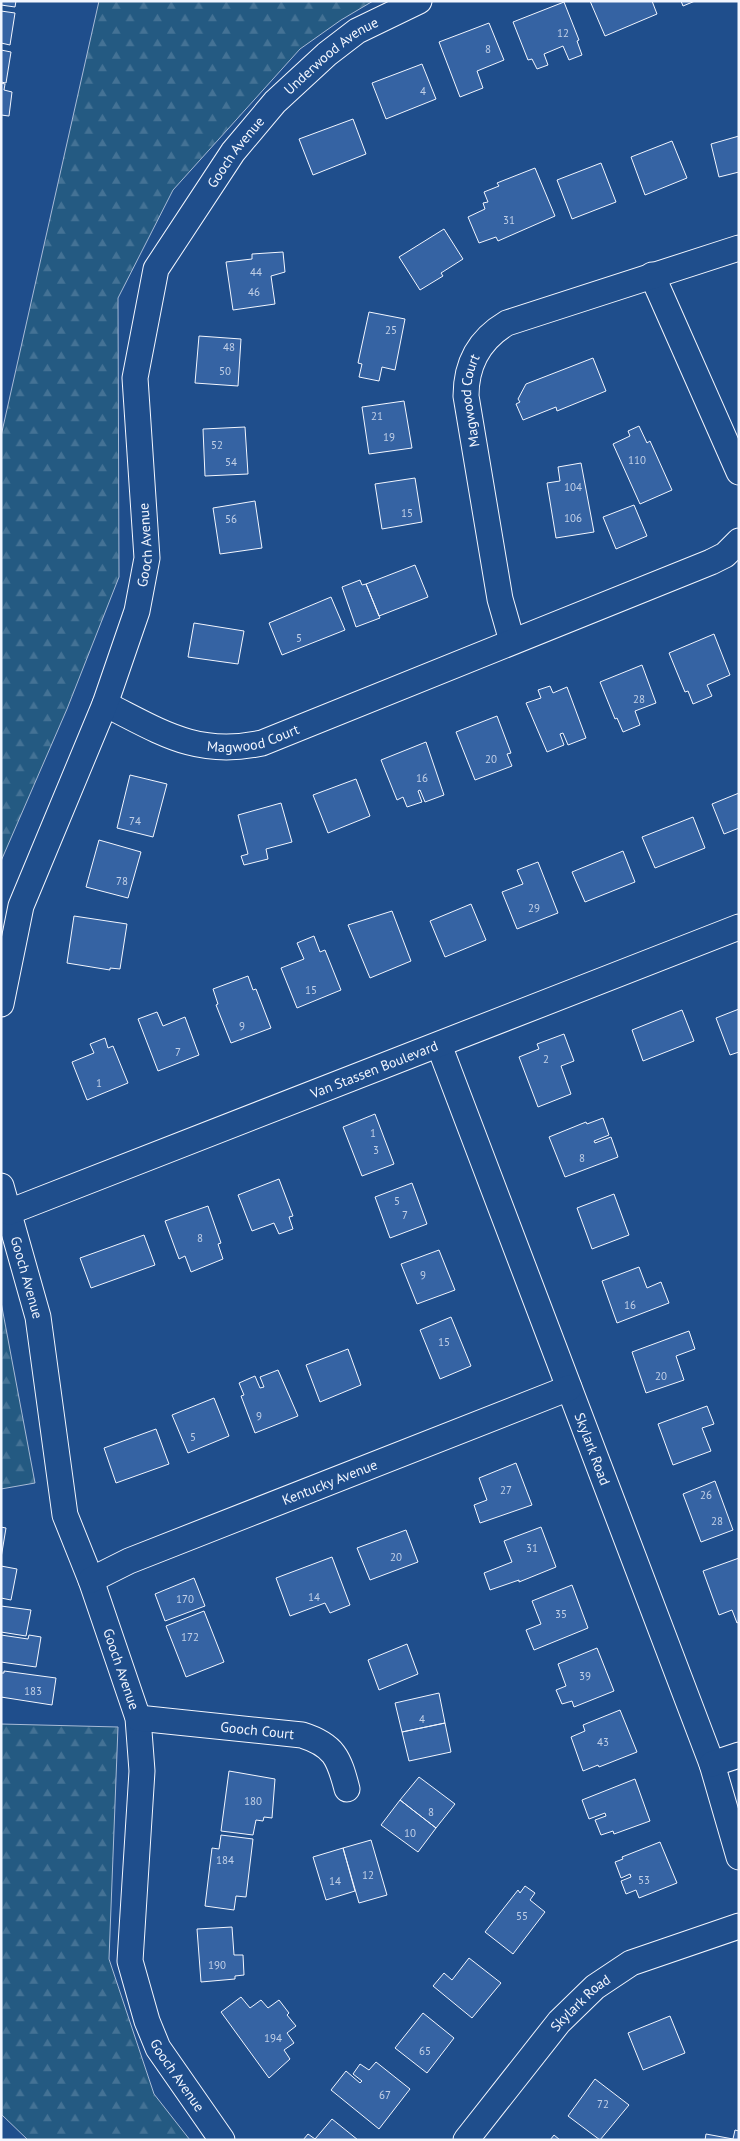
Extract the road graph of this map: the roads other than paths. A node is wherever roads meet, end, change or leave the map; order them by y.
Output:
1 (419, 1) edge
2 (276, 102) joint
3 (739, 248) edge
4 (652, 275) junction
5 (739, 472) edge
6 (739, 541) edge
7 (512, 641) junction
8 (105, 704) junction
9 (739, 927) edge
10 (1, 1004) edge
11 (439, 1045) junction
12 (1, 1186) edge
13 (9, 1212) junction
14 (569, 1388) junction
15 (91, 1580) junction
16 (138, 1718) junction
17 (739, 1755) edge
18 (712, 1764) junction
19 (347, 1789) dead end
20 (739, 1857) edge
21 (739, 1926) edge
22 (222, 2140) edge
23 (466, 2140) edge

1 - 2 street, Underwood Avenue
2 - 8 street, Gooch Avenue
3 - 4 street, Magwood Court
4 - 5 street
4 - 7 street, Magwood Court
6 - 7 street, Magwood Court
7 - 8 street, Magwood Court
8 - 10 street, Gooch Avenue
9 - 11 street, Van Stassen Boulevard
11 - 13 street, Van Stassen Boulevard
11 - 14 street, Skylark Road
12 - 13 street, Gooch Avenue
13 - 15 street, Gooch Avenue
14 - 15 street, Kentucky Avenue
14 - 18 street, Skylark Road
15 - 16 street, Gooch Avenue
16 - 19 street, Gooch Court
16 - 22 street, Gooch Avenue
17 - 18 street
18 - 20 street, Skylark Road
21 - 23 street, Skylark Road

